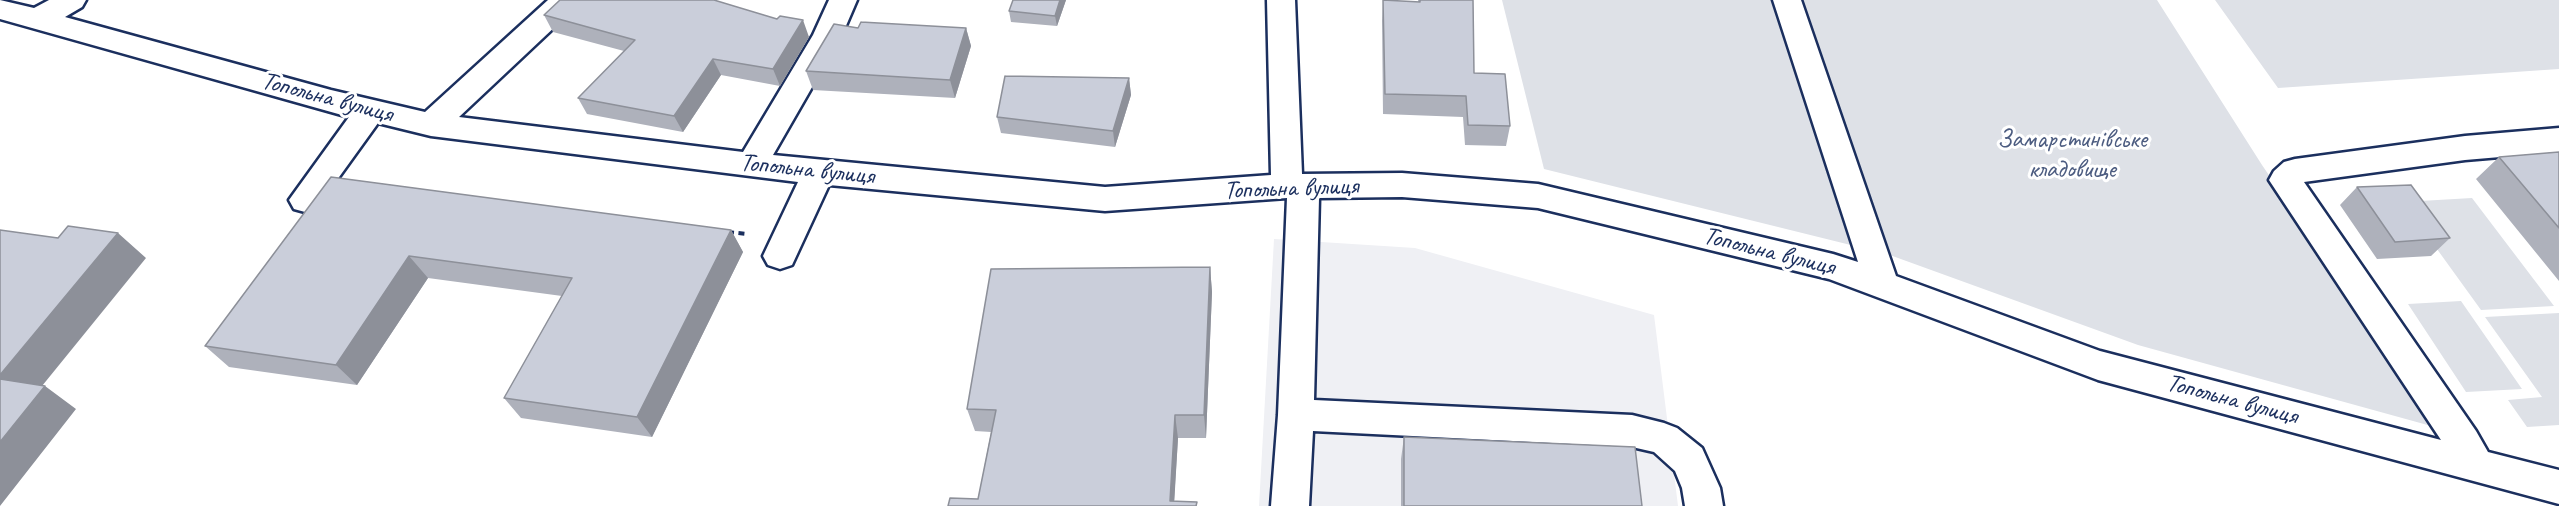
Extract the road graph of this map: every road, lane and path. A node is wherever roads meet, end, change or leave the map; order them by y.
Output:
1 (72, 0) edge
2 (566, 0) edge
3 (843, 0) edge
4 (1281, 0) edge
5 (1787, 0) edge
6 (0, 9) edge
7 (39, 19) junction
8 (371, 110) junction
9 (431, 125) junction
10 (2559, 140) edge
11 (751, 165) junction
12 (819, 171) junction
13 (1295, 187) junction
14 (305, 200) dead end
15 (721, 231) edge
16 (756, 236) dead end
17 (780, 256) dead end
18 (1882, 284) junction
19 (1296, 415) junction
20 (2476, 465) junction
21 (2559, 487) edge
22 (1290, 506) edge
23 (1704, 506) edge

1 - 7 street
2 - 9 street
3 - 11 street
4 - 13 street
5 - 18 street
6 - 7 street, Топольна вулиця
7 - 8 street, Топольна вулиця
8 - 9 street, Топольна вулиця
8 - 14 street
9 - 11 street, Топольна вулиця
10 - 20 street
11 - 12 street, Топольна вулиця
12 - 13 street, Топольна вулиця
12 - 17 street
13 - 18 street, Топольна вулиця
13 - 19 street
15 - 16 path
18 - 20 street, Топольна вулиця
19 - 22 street
19 - 23 street
20 - 21 street, Топольна вулиця

